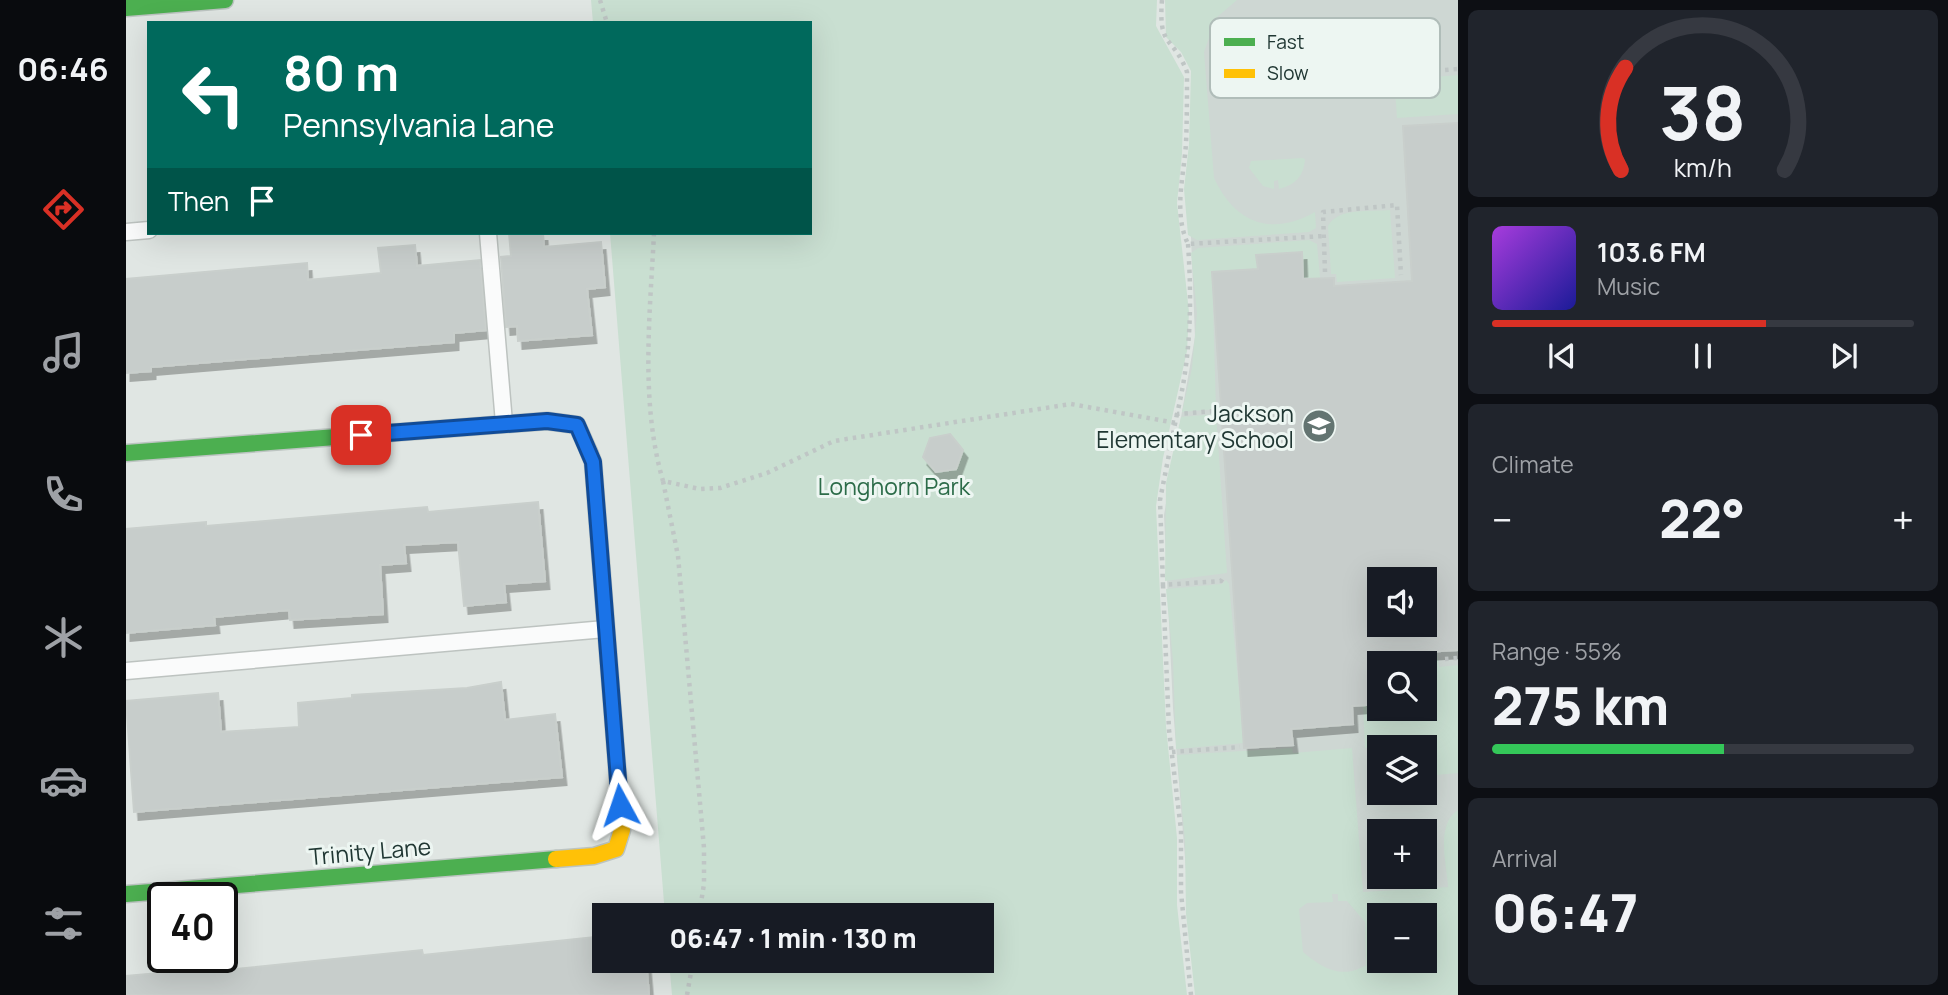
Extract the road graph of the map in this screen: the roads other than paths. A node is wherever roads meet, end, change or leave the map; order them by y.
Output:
1 (225, 0) edge
2 (126, 8) edge
3 (147, 230) edge
4 (126, 232) edge
5 (488, 235) edge
6 (504, 423) junction
7 (126, 453) edge
8 (605, 629) junction
9 (126, 671) edge
10 (126, 894) edge

1 - 2 street
3 - 4 lane
5 - 6 lane
6 - 7 street
6 - 8 street
8 - 9 lane
8 - 10 street, Trinity Lane

